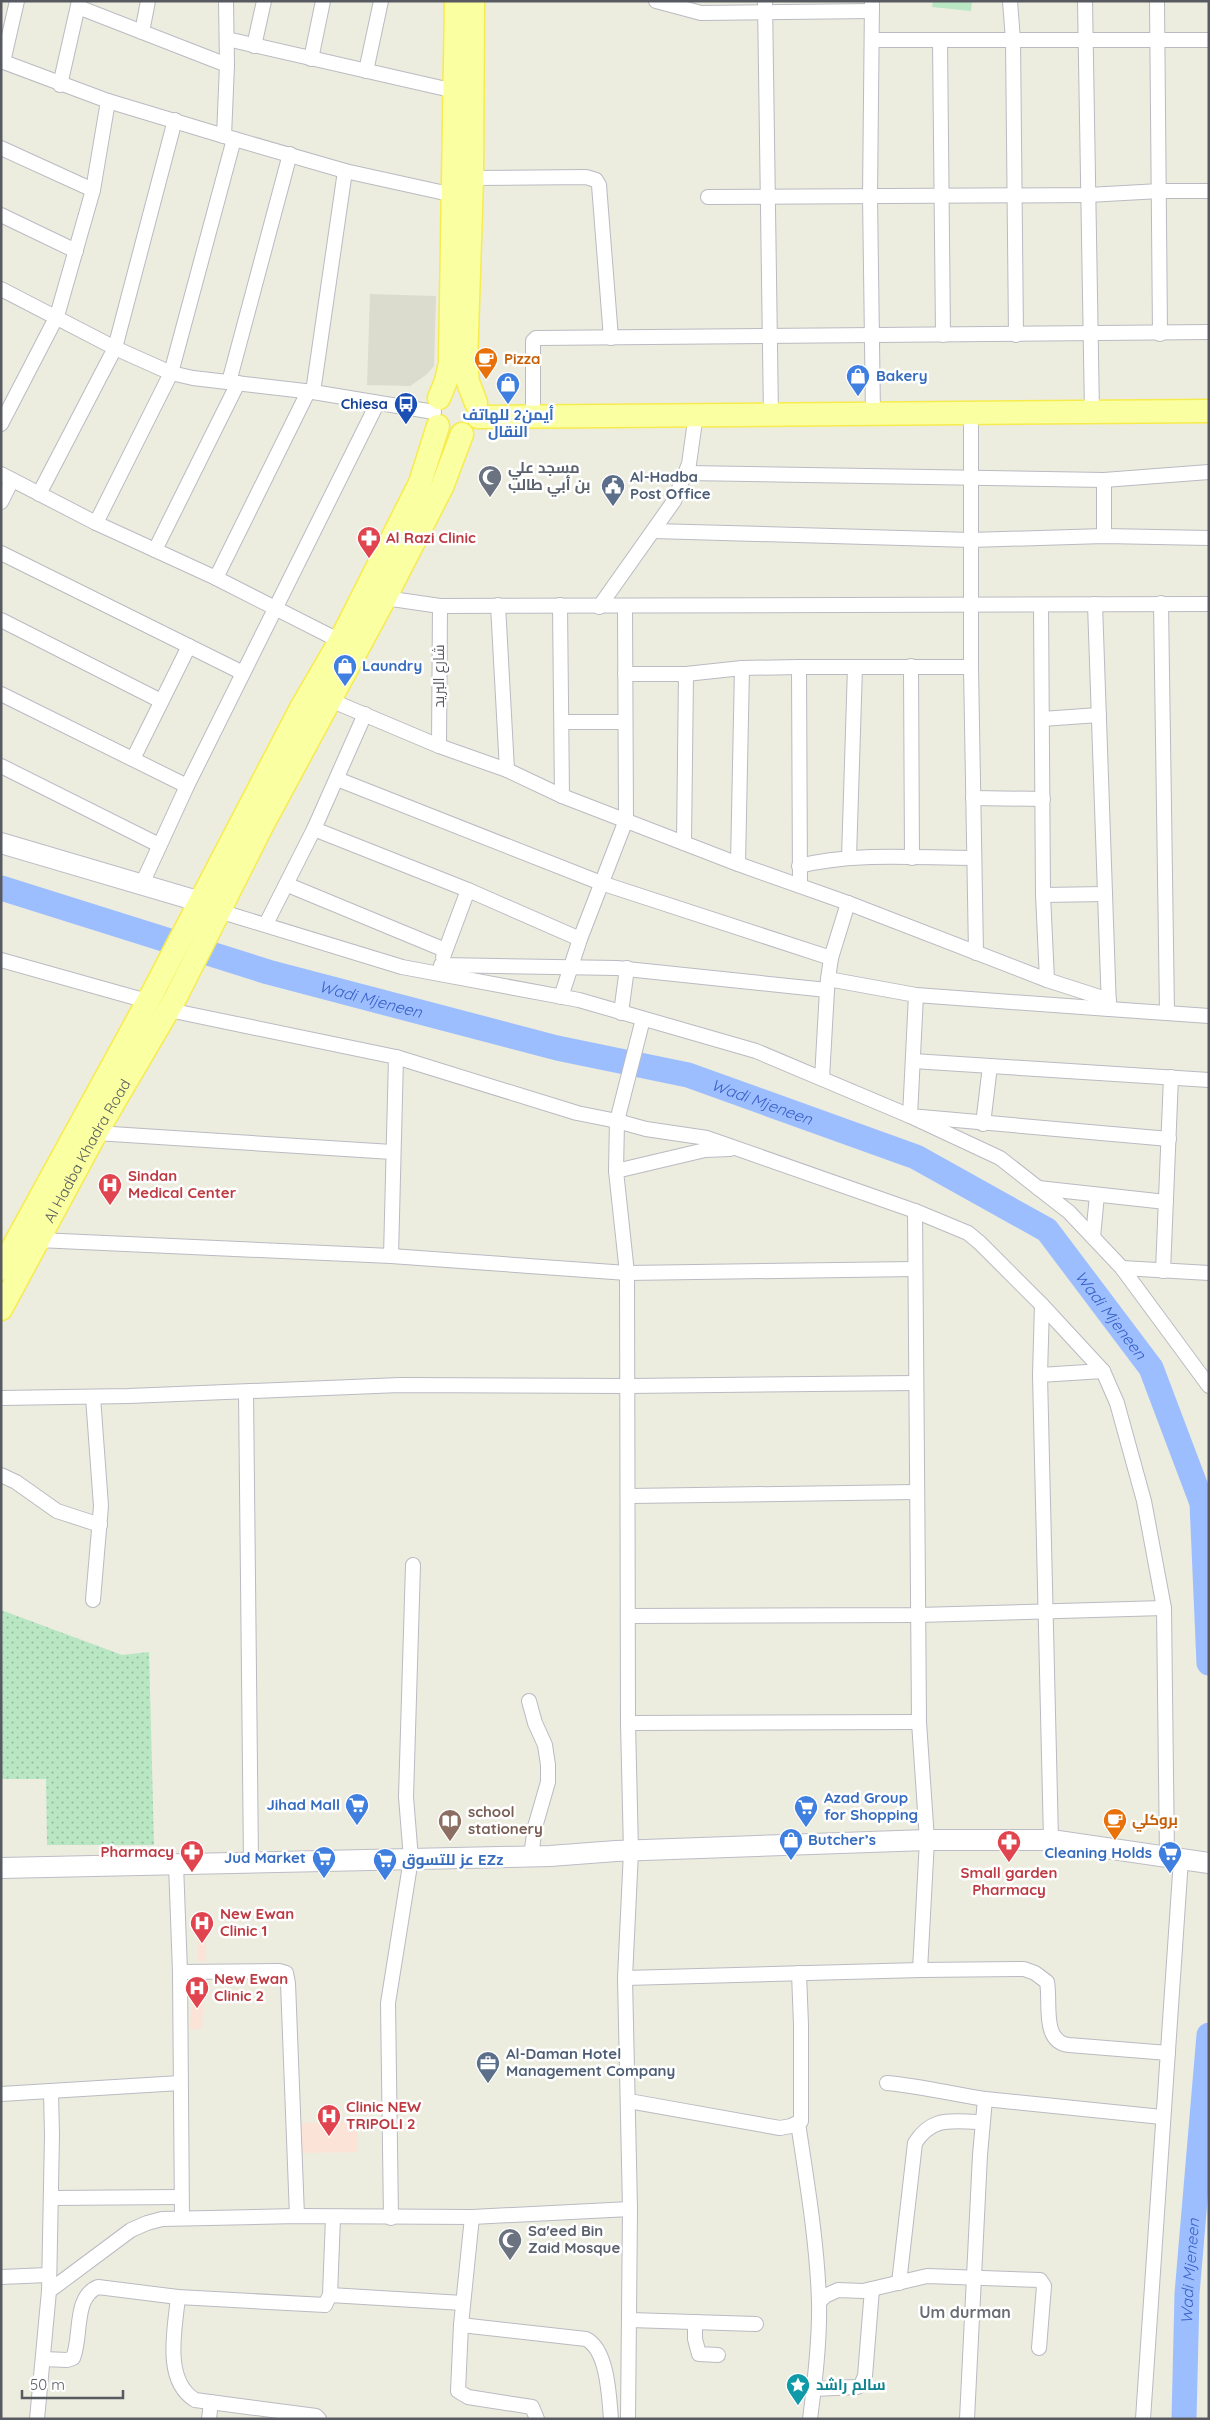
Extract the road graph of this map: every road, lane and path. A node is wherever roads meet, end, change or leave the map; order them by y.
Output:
1 (17, 1) edge
2 (148, 1) edge
3 (226, 1) edge
4 (264, 1) edge
5 (323, 1) edge
6 (381, 1) edge
7 (456, 1) edge
8 (474, 1) edge
9 (656, 1) edge
10 (1010, 1) edge
11 (1085, 1) edge
12 (1157, 1) edge
13 (79, 4) edge
14 (872, 6) edge
15 (765, 7) edge
16 (142, 32) junction
17 (227, 39) junction
18 (1158, 39) junction
19 (872, 40) junction
20 (940, 40) junction
21 (1013, 40) junction
22 (1085, 40) junction
23 (1209, 40) edge
24 (254, 46) junction
25 (311, 59) junction
26 (2, 61) edge
27 (227, 65) junction
28 (366, 71) junction
29 (60, 85) junction
30 (455, 91) junction
31 (108, 101) junction
32 (174, 120) junction
33 (229, 137) junction
34 (1, 148) edge
35 (290, 154) junction
36 (345, 171) junction
37 (472, 178) junction
38 (93, 190) junction
39 (1160, 191) junction
40 (1209, 191) edge
41 (454, 195) junction
42 (870, 196) junction
43 (942, 196) junction
44 (1014, 196) junction
45 (1088, 196) junction
46 (708, 197) dead end
47 (769, 197) junction
48 (1, 215) edge
49 (76, 251) junction
50 (1, 289) edge
51 (57, 316) junction
52 (1209, 332) edge
53 (1090, 334) junction
54 (1160, 334) junction
55 (1016, 335) junction
56 (874, 336) junction
57 (943, 336) junction
58 (769, 337) junction
59 (611, 338) junction
60 (115, 348) junction
61 (171, 373) junction
62 (234, 382) junction
63 (311, 392) junction
64 (377, 404) junction
65 (477, 410) junction
66 (1209, 411) edge
67 (437, 412) junction
68 (1092, 413) junction
69 (696, 414) junction
70 (971, 414) junction
71 (873, 415) junction
72 (532, 416) junction
73 (771, 416) junction
74 (1, 424) edge
75 (462, 434) junction
76 (1209, 472) edge
77 (687, 473) junction
78 (970, 476) junction
79 (7, 477) edge
80 (1104, 480) junction
81 (39, 494) junction
82 (1, 502) edge
83 (96, 523) junction
84 (654, 531) junction
85 (1104, 536) junction
86 (1209, 538) edge
87 (971, 540) junction
88 (155, 550) junction
89 (1, 553) edge
90 (216, 578) junction
91 (385, 598) junction
92 (1162, 603) junction
93 (560, 604) junction
94 (1095, 604) junction
95 (1209, 604) edge
96 (498, 605) junction
97 (1041, 605) junction
98 (440, 606) junction
99 (971, 606) junction
100 (599, 607) junction
101 (625, 607) junction
102 (274, 608) junction
103 (1, 620) edge
104 (340, 641) junction
105 (189, 646) junction
106 (912, 666) junction
107 (798, 667) junction
108 (855, 667) junction
109 (971, 667) junction
110 (742, 668) junction
111 (243, 673) junction
112 (625, 674) junction
113 (686, 674) junction
114 (1, 694) edge
115 (330, 700) junction
116 (161, 701) junction
117 (365, 714) junction
118 (1099, 716) junction
119 (1042, 719) junction
120 (562, 722) junction
121 (626, 722) junction
122 (439, 746) junction
123 (133, 759) junction
124 (1, 766) edge
125 (506, 770) junction
126 (337, 779) junction
127 (187, 786) junction
128 (562, 796) junction
129 (973, 798) junction
130 (1042, 799) junction
131 (626, 820) junction
132 (314, 829) junction
133 (1, 842) edge
134 (684, 842) junction
135 (160, 845) junction
136 (849, 858) junction
137 (912, 858) junction
138 (973, 858) junction
139 (738, 864) junction
140 (799, 866) junction
141 (601, 883) junction
142 (142, 884) junction
143 (288, 885) junction
144 (800, 885) junction
145 (468, 890) junction
146 (1104, 894) junction
147 (1044, 895) junction
148 (848, 903) junction
149 (208, 910) junction
150 (266, 924) junction
151 (580, 939) junction
152 (445, 950) junction
153 (976, 952) junction
154 (831, 958) junction
155 (1, 960) edge
156 (570, 966) junction
157 (627, 968) junction
158 (438, 969) junction
159 (1048, 980) junction
160 (827, 984) junction
161 (151, 995) junction
162 (916, 995) junction
163 (561, 997) junction
164 (173, 1002) junction
165 (1109, 1005) junction
166 (1167, 1012) junction
167 (621, 1013) junction
168 (1209, 1016) edge
169 (644, 1020) junction
170 (396, 1057) junction
171 (913, 1062) junction
172 (990, 1066) junction
173 (1171, 1077) junction
174 (822, 1078) junction
175 (1209, 1080) edge
176 (910, 1116) junction
177 (617, 1121) junction
178 (983, 1124) junction
179 (96, 1133) junction
180 (1169, 1140) junction
181 (735, 1148) junction
182 (392, 1152) junction
183 (69, 1164) junction
184 (616, 1171) junction
185 (1038, 1188) junction
186 (1097, 1195) junction
187 (1166, 1202) junction
188 (915, 1211) junction
189 (1093, 1237) junction
190 (38, 1240) junction
191 (391, 1256) junction
192 (1122, 1268) junction
193 (1, 1269) edge
194 (915, 1269) junction
195 (1163, 1271) junction
196 (627, 1273) junction
197 (1209, 1273) edge
198 (1042, 1305) junction
199 (1, 1309) edge
200 (1103, 1371) junction
201 (1040, 1375) junction
202 (916, 1382) junction
203 (628, 1386) junction
204 (1209, 1386) edge
205 (246, 1392) junction
206 (93, 1397) junction
207 (1, 1398) edge
208 (1, 1475) edge
209 (917, 1492) junction
210 (629, 1496) junction
211 (100, 1524) junction
212 (413, 1566) dead end
213 (93, 1600) dead end
214 (1164, 1608) junction
215 (1045, 1612) junction
216 (918, 1615) junction
217 (628, 1616) junction
218 (528, 1701) dead end
219 (920, 1722) junction
220 (628, 1723) junction
221 (927, 1840) junction
222 (1051, 1840) junction
223 (631, 1851) junction
224 (531, 1856) junction
225 (410, 1859) junction
226 (1186, 1860) edge
227 (251, 1862) junction
228 (176, 1864) junction
229 (1, 1868) edge
230 (920, 1970) junction
231 (180, 1972) junction
232 (799, 1973) junction
233 (625, 1978) junction
234 (1168, 2053) junction
235 (180, 2083) junction
236 (887, 2083) dead end
237 (51, 2092) junction
238 (1, 2094) edge
239 (985, 2099) junction
240 (629, 2101) junction
241 (1162, 2117) junction
242 (982, 2122) junction
243 (798, 2124) junction
244 (180, 2197) junction
245 (51, 2198) junction
246 (630, 2209) junction
247 (297, 2216) junction
248 (472, 2217) junction
249 (182, 2218) junction
250 (333, 2218) junction
251 (391, 2218) junction
252 (48, 2275) junction
253 (1, 2276) edge
254 (973, 2277) junction
255 (899, 2284) junction
256 (872, 2289) junction
257 (49, 2291) junction
258 (330, 2295) junction
259 (178, 2297) junction
260 (819, 2302) junction
261 (463, 2303) junction
262 (630, 2320) junction
263 (695, 2322) junction
264 (756, 2324) dead end
265 (461, 2325) junction
266 (1039, 2348) dead end
267 (718, 2355) dead end
268 (43, 2359) junction
269 (814, 2388) junction
270 (211, 2402) junction
271 (37, 2419) edge
272 (209, 2419) edge
273 (319, 2419) edge
274 (537, 2419) edge
275 (611, 2419) edge
276 (628, 2419) edge
277 (810, 2419) edge
278 (967, 2419) edge
279 (1143, 2419) edge

1 - 26 street
2 - 16 street
3 - 17 street
4 - 24 street
5 - 25 street
6 - 28 street
7 - 30 main road
8 - 37 main road
9 - 15 street
10 - 21 street
11 - 22 street
12 - 18 street
13 - 16 street
13 - 29 street
14 - 15 street
14 - 19 street
15 - 47 street
16 - 27 street
17 - 24 street
17 - 27 street
18 - 22 street
18 - 23 street
18 - 39 street
19 - 20 street
19 - 42 street
20 - 21 street
20 - 43 street
21 - 22 street
21 - 44 street
22 - 45 street
24 - 25 street
25 - 28 street
26 - 29 street
27 - 33 street
28 - 30 street
29 - 31 street
30 - 41 main road
31 - 32 street
31 - 38 street
32 - 33 street
32 - 60 street
33 - 35 street
33 - 61 street
34 - 38 street
35 - 36 street
35 - 62 street
36 - 41 street
36 - 63 street
37 - 59 street
37 - 65 main road
38 - 49 street
39 - 40 street
39 - 45 street
39 - 54 street
41 - 67 main road
42 - 43 street
42 - 47 street
42 - 56 street
43 - 44 street
43 - 57 street
44 - 45 street
44 - 55 street
45 - 53 street
46 - 47 street
47 - 58 street
48 - 49 street
49 - 51 street
50 - 51 street
51 - 60 street
51 - 74 street
52 - 54 street
53 - 54 street
53 - 55 street
53 - 68 street
55 - 57 street
56 - 57 street
56 - 58 street
56 - 71 street
58 - 59 street
58 - 73 street
59 - 72 street
60 - 61 street
60 - 81 street
61 - 62 street
61 - 83 street
62 - 63 street
62 - 88 street
63 - 64 street
63 - 90 street
64 - 67 street
64 - 102 street
65 - 67 main road
65 - 72 main road
65 - 75 main road
66 - 68 main road
67 - 75 main road
67 - 104 main road
68 - 70 main road
69 - 72 main road
69 - 73 main road
69 - 77 street
70 - 71 main road
70 - 78 street
71 - 73 main road
75 - 91 main road
76 - 80 street
77 - 78 street
77 - 84 street
78 - 80 street
78 - 87 street
79 - 81 street
79 - 82 street
80 - 85 street
81 - 83 street
83 - 88 street
84 - 87 street
84 - 100 street
85 - 86 street
85 - 87 street
87 - 99 street
88 - 90 street
89 - 105 street
90 - 102 street
91 - 98 street
91 - 115 main road
92 - 94 street
92 - 95 street
92 - 166 street
93 - 96 street
93 - 100 street
93 - 120 street
94 - 97 street
94 - 118 street
96 - 98 street
96 - 125 street
97 - 99 street
97 - 119 street
98 - 122 street, شارع البريد
99 - 101 street
99 - 109 street
100 - 101 street
101 - 112 street
102 - 104 street
102 - 111 street
103 - 116 street
104 - 149 main road
105 - 111 street
105 - 116 street
106 - 108 street
106 - 109 street
106 - 137 street
107 - 108 street
107 - 110 street
107 - 140 street
108 - 136 street
109 - 129 street
110 - 113 street
110 - 139 street
111 - 127 street
112 - 113 street
112 - 121 street
113 - 134 street
114 - 123 street
115 - 117 street
115 - 149 main road
116 - 123 street
117 - 122 street
117 - 126 street
118 - 119 street
118 - 146 street
119 - 130 street
120 - 121 street
120 - 128 street
121 - 131 street
122 - 125 street
123 - 127 street
124 - 135 street
125 - 128 street
126 - 132 street
126 - 141 street
127 - 135 street
128 - 131 street
129 - 130 street
129 - 138 street
130 - 147 street
131 - 134 street
131 - 141 street
132 - 143 street
132 - 145 street
133 - 142 street
134 - 139 street
135 - 142 street
136 - 137 street
136 - 140 street
137 - 138 street
138 - 153 street
139 - 144 street
140 - 144 street
141 - 151 street
141 - 154 street
142 - 149 street
143 - 150 street
143 - 152 street
144 - 148 street
145 - 151 street
145 - 152 street
146 - 147 street
146 - 165 street
147 - 159 street
148 - 153 street
148 - 154 street
149 - 150 street
149 - 161 main road
149 - 164 main road, Al Hadba Khadra Road
150 - 158 street
151 - 156 street
152 - 158 street
153 - 159 street
154 - 160 street
155 - 161 street
156 - 157 street
156 - 158 street
156 - 163 street
157 - 160 street
157 - 167 street
158 - 163 street
159 - 165 street
160 - 162 street
160 - 174 street
161 - 183 main road
162 - 165 street
162 - 171 street
163 - 167 street
164 - 170 street
164 - 179 main road, Al Hadba Khadra Road
165 - 166 street
166 - 168 street
167 - 169 street
169 - 174 street
169 - 177 street
170 - 177 street
170 - 182 street
171 - 172 street
171 - 176 street
172 - 173 street
172 - 178 street
173 - 175 street
173 - 180 street
174 - 176 street
176 - 178 street
176 - 185 street
177 - 181 street
177 - 184 street
178 - 180 street
179 - 182 street
179 - 183 main road, Al Hadba Khadra Road
180 - 187 street
181 - 184 street
181 - 188 street
182 - 191 street
183 - 190 main road, Al Hadba Khadra Road
183 - 193 main road
184 - 196 street
185 - 186 street
185 - 189 street
186 - 187 street
186 - 189 street
187 - 195 street
188 - 194 street
188 - 198 street
189 - 192 street
190 - 191 street
190 - 199 main road, Al Hadba Khadra Road
191 - 196 street
192 - 195 street
192 - 204 street
194 - 196 street
194 - 202 street
195 - 197 street
196 - 203 street
198 - 200 street
198 - 201 street
200 - 201 street
200 - 214 street
201 - 215 street
202 - 203 street
202 - 209 street
203 - 205 street
203 - 210 street
205 - 206 street
205 - 227 street
206 - 207 street
206 - 211 street
208 - 211 street
209 - 210 street
209 - 216 street
210 - 217 street
211 - 213 street
212 - 225 street
214 - 215 street
214 - 226 street
215 - 216 street
215 - 222 street
216 - 217 street
216 - 219 street
217 - 220 street
218 - 224 street
219 - 220 street
219 - 221 street
220 - 223 street
221 - 222 street
221 - 223 street
221 - 230 street
222 - 226 street
223 - 224 street
223 - 233 street
224 - 225 street
225 - 227 street
225 - 251 street
226 - 234 street
227 - 228 street
228 - 229 street
228 - 231 street
230 - 232 street
230 - 234 street
231 - 235 street
231 - 247 street
232 - 233 street
232 - 243 street
233 - 240 street
234 - 241 street
235 - 237 street
235 - 244 street
236 - 239 street
237 - 238 street
237 - 245 street
239 - 241 street
239 - 242 street
240 - 243 street
240 - 246 street
241 - 279 street
242 - 254 street
242 - 255 street
243 - 260 street
244 - 245 street
244 - 249 street
245 - 252 street
246 - 248 street
246 - 262 street
247 - 249 street
247 - 250 street
248 - 251 street
248 - 261 street
249 - 257 street
250 - 251 street
250 - 258 street
252 - 253 street
252 - 257 street
254 - 255 street
254 - 266 street
254 - 278 street
255 - 256 street
256 - 260 street
256 - 269 street
257 - 268 street
258 - 259 street
258 - 261 street
259 - 268 street
259 - 270 street
260 - 269 street
261 - 265 street
262 - 263 street
262 - 276 street
263 - 264 street
263 - 267 street
265 - 274 street
265 - 275 street
268 - 271 street
269 - 277 street
270 - 272 street
270 - 273 street

